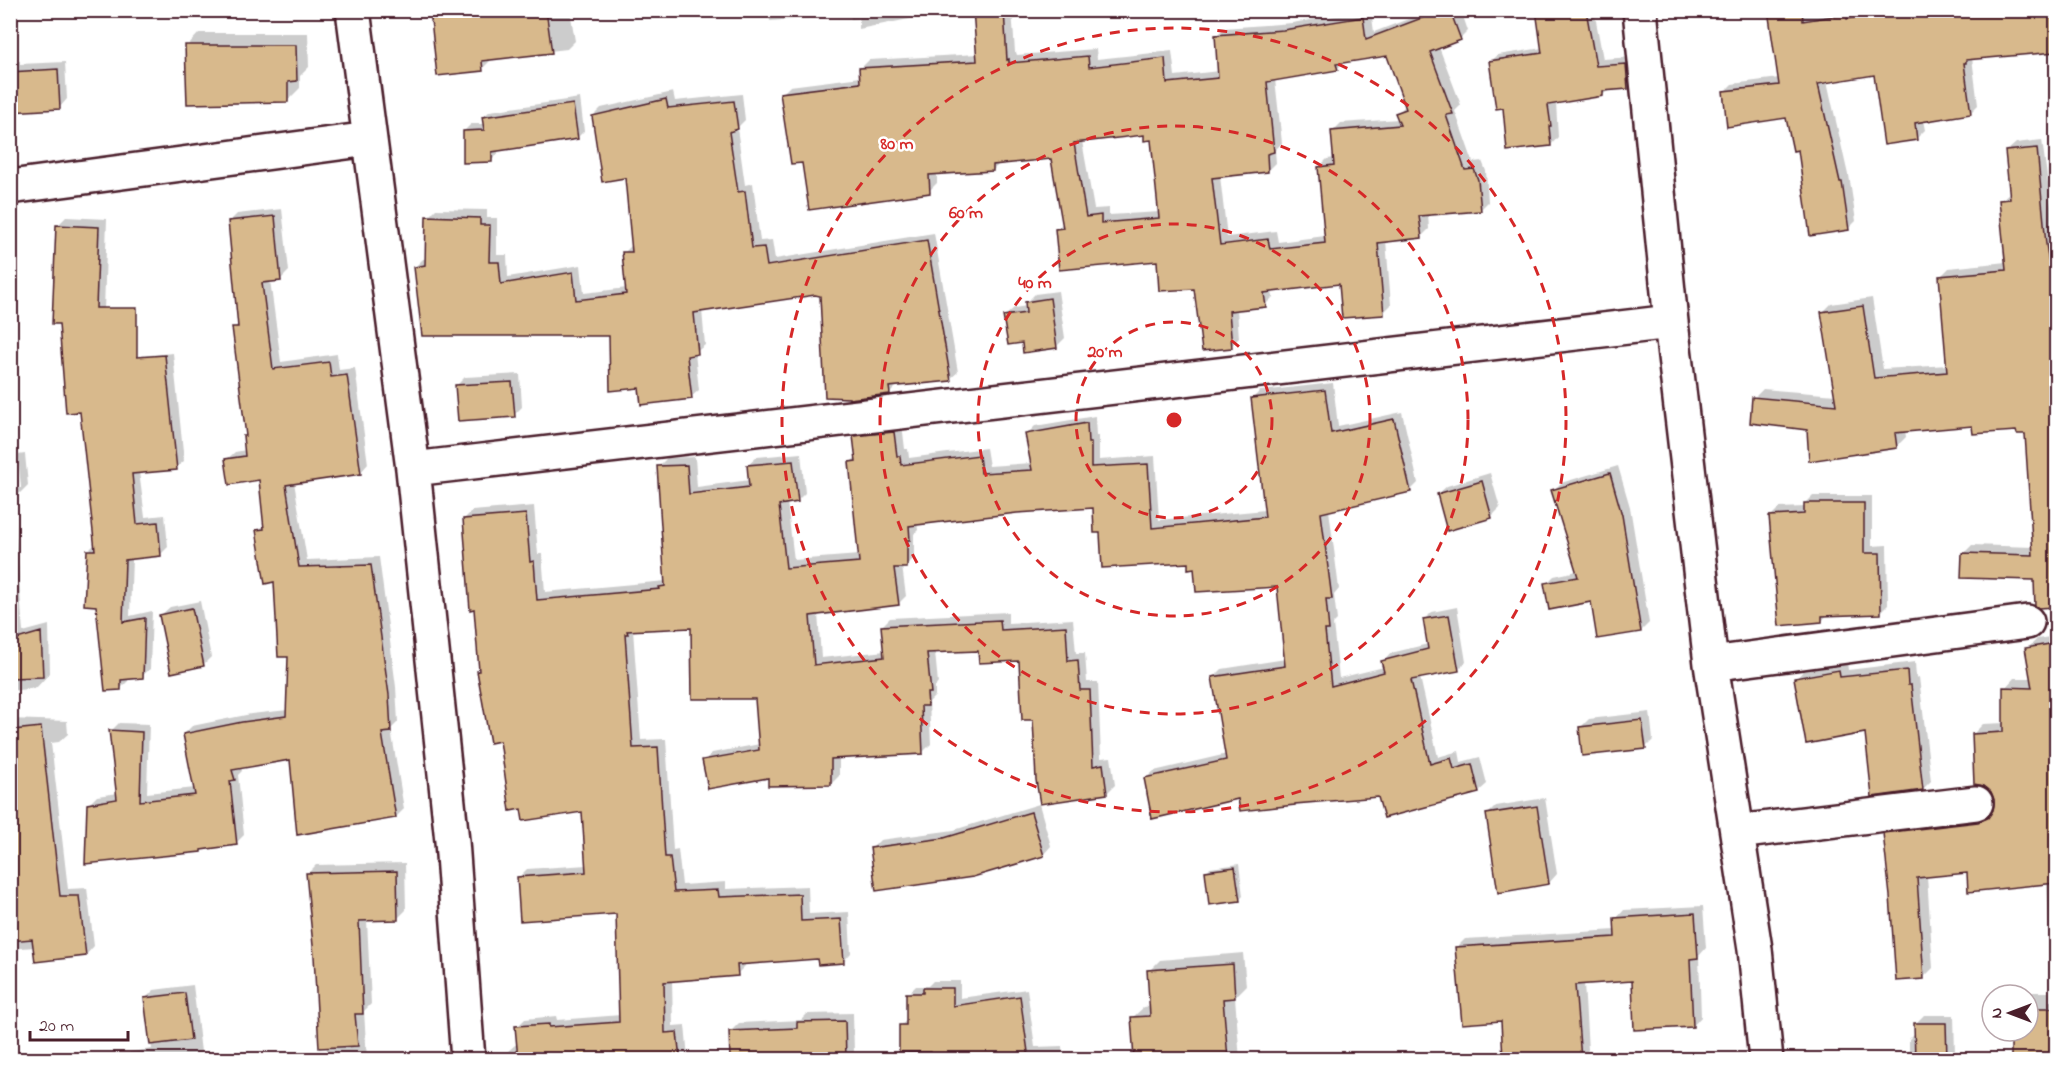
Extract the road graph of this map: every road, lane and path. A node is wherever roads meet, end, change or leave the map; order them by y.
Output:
1 (353, 10) edge
2 (1640, 10) edge
3 (369, 139) junction
4 (10, 187) edge
5 (1671, 322) junction
6 (413, 469) junction
7 (2027, 622) dead end
8 (1711, 664) junction
9 (1976, 803) dead end
10 (1737, 832) junction
11 (468, 1059) edge
12 (1766, 1059) edge

1 - 3 street
2 - 5 street
3 - 4 street
3 - 6 street
5 - 6 street
5 - 8 street
6 - 11 street
7 - 8 street
8 - 10 street
9 - 10 street
10 - 12 street

